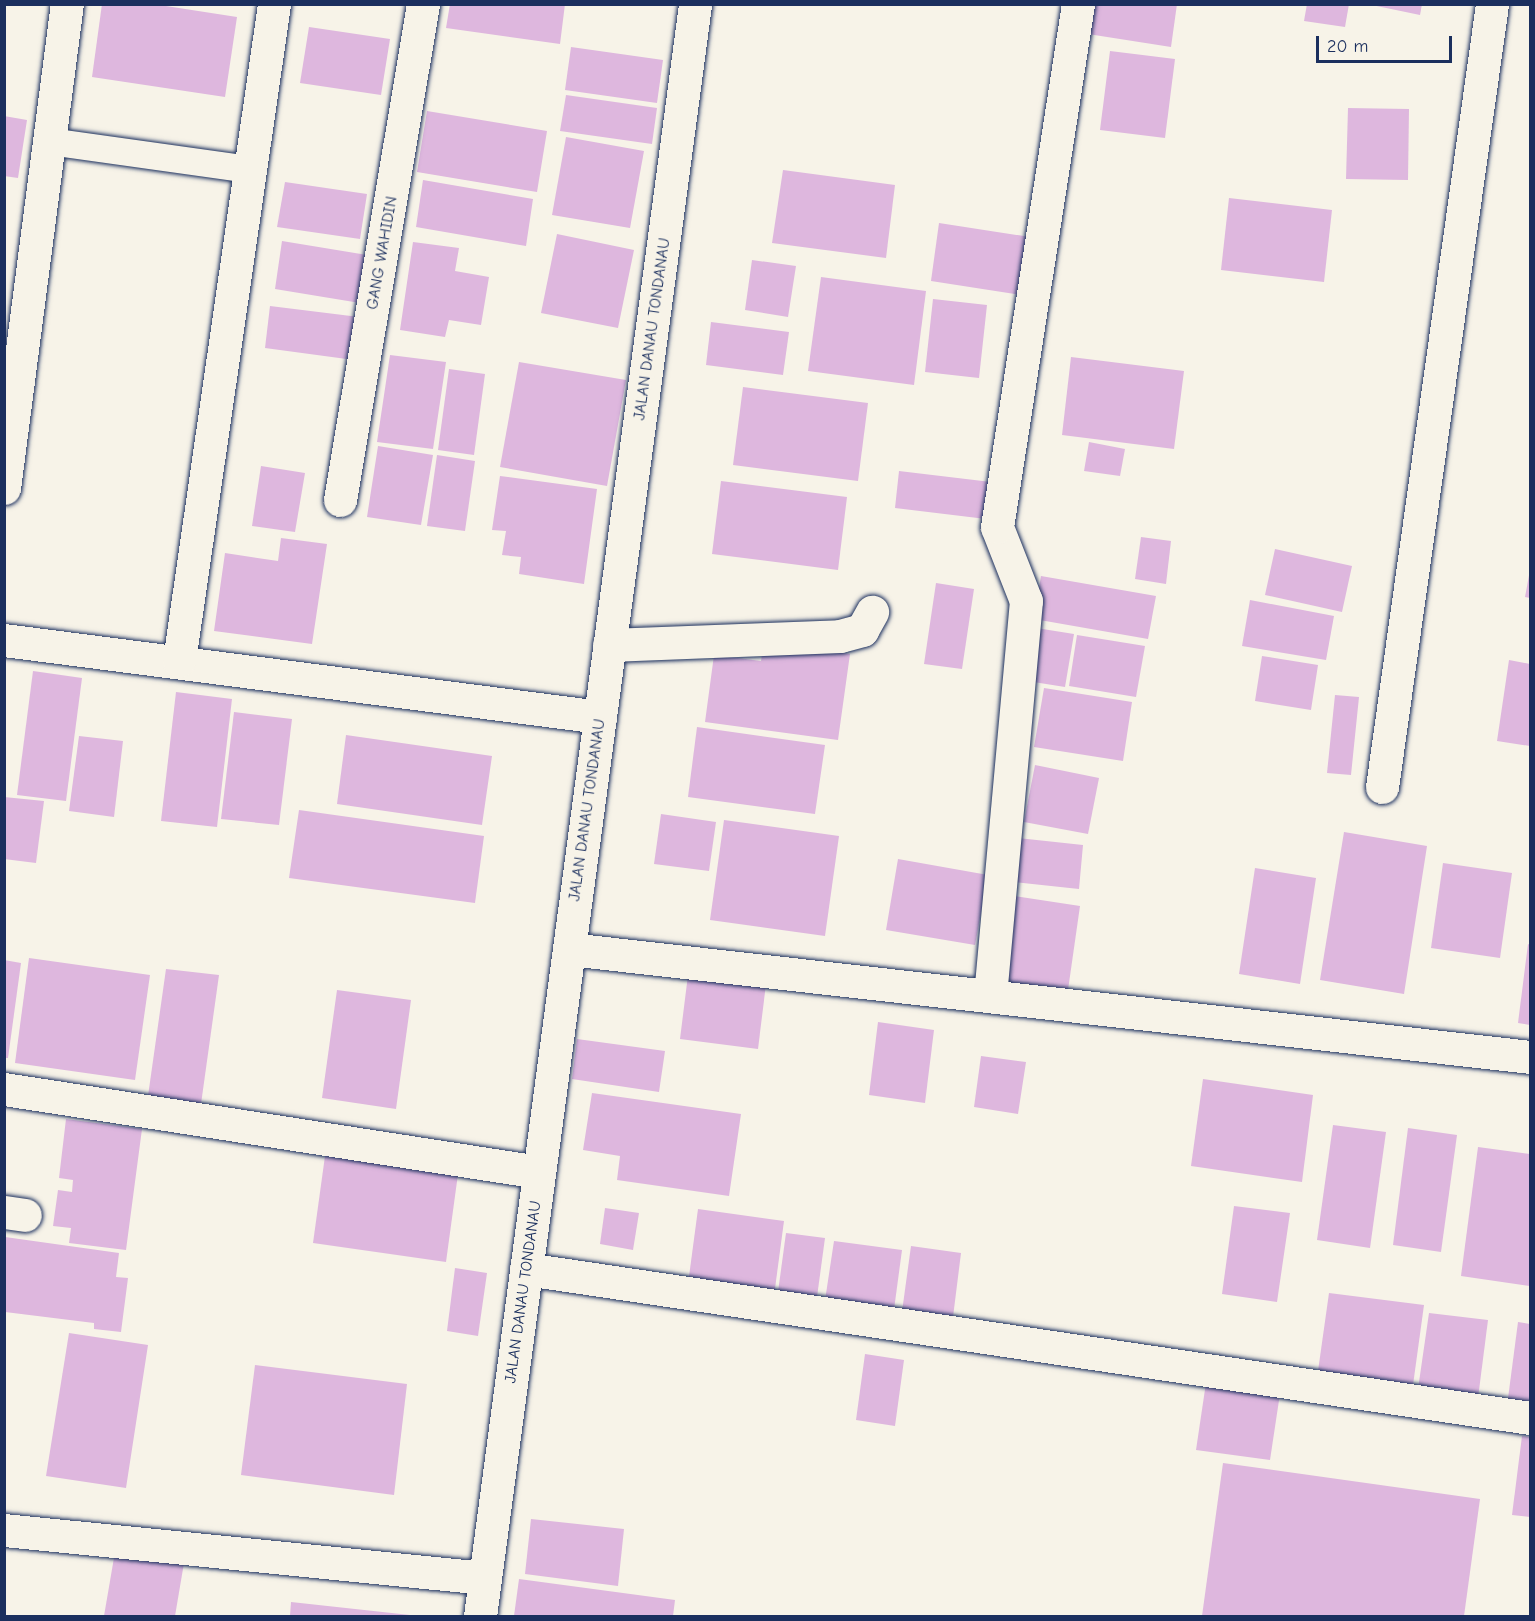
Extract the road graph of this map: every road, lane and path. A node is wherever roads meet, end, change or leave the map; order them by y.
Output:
1 (67, 4) edge
2 (274, 4) edge
3 (423, 4) edge
4 (695, 4) edge
5 (1078, 4) edge
6 (1492, 4) edge
7 (49, 141) junction
8 (249, 169) junction
9 (4, 488) edge
10 (339, 500) dead end
11 (872, 612) dead end
12 (4, 640) edge
13 (609, 645) junction
14 (179, 661) junction
15 (600, 717) junction
16 (1382, 787) dead end
17 (569, 949) junction
18 (990, 996) junction
19 (1530, 1057) edge
20 (4, 1089) edge
21 (539, 1172) junction
22 (526, 1269) junction
23 (1530, 1418) edge
24 (4, 1530) edge
25 (485, 1578) junction
26 (480, 1617) edge

1 - 7 street
2 - 8 street
3 - 10 street, GANG WAHIDIN
4 - 13 street, JALAN DANAU TONDANAU
5 - 18 street
6 - 16 street
7 - 8 lane
7 - 9 street
8 - 14 street
11 - 13 street
12 - 14 street
13 - 15 street, JALAN DANAU TONDANAU
14 - 15 street
15 - 17 street, JALAN DANAU TONDANAU
17 - 18 street
17 - 21 street, JALAN DANAU TONDANAU
18 - 19 street
20 - 21 street
21 - 22 street, JALAN DANAU TONDANAU
22 - 23 street
22 - 25 street, JALAN DANAU TONDANAU
24 - 25 street
25 - 26 street, JALAN DANAU TONDANAU

